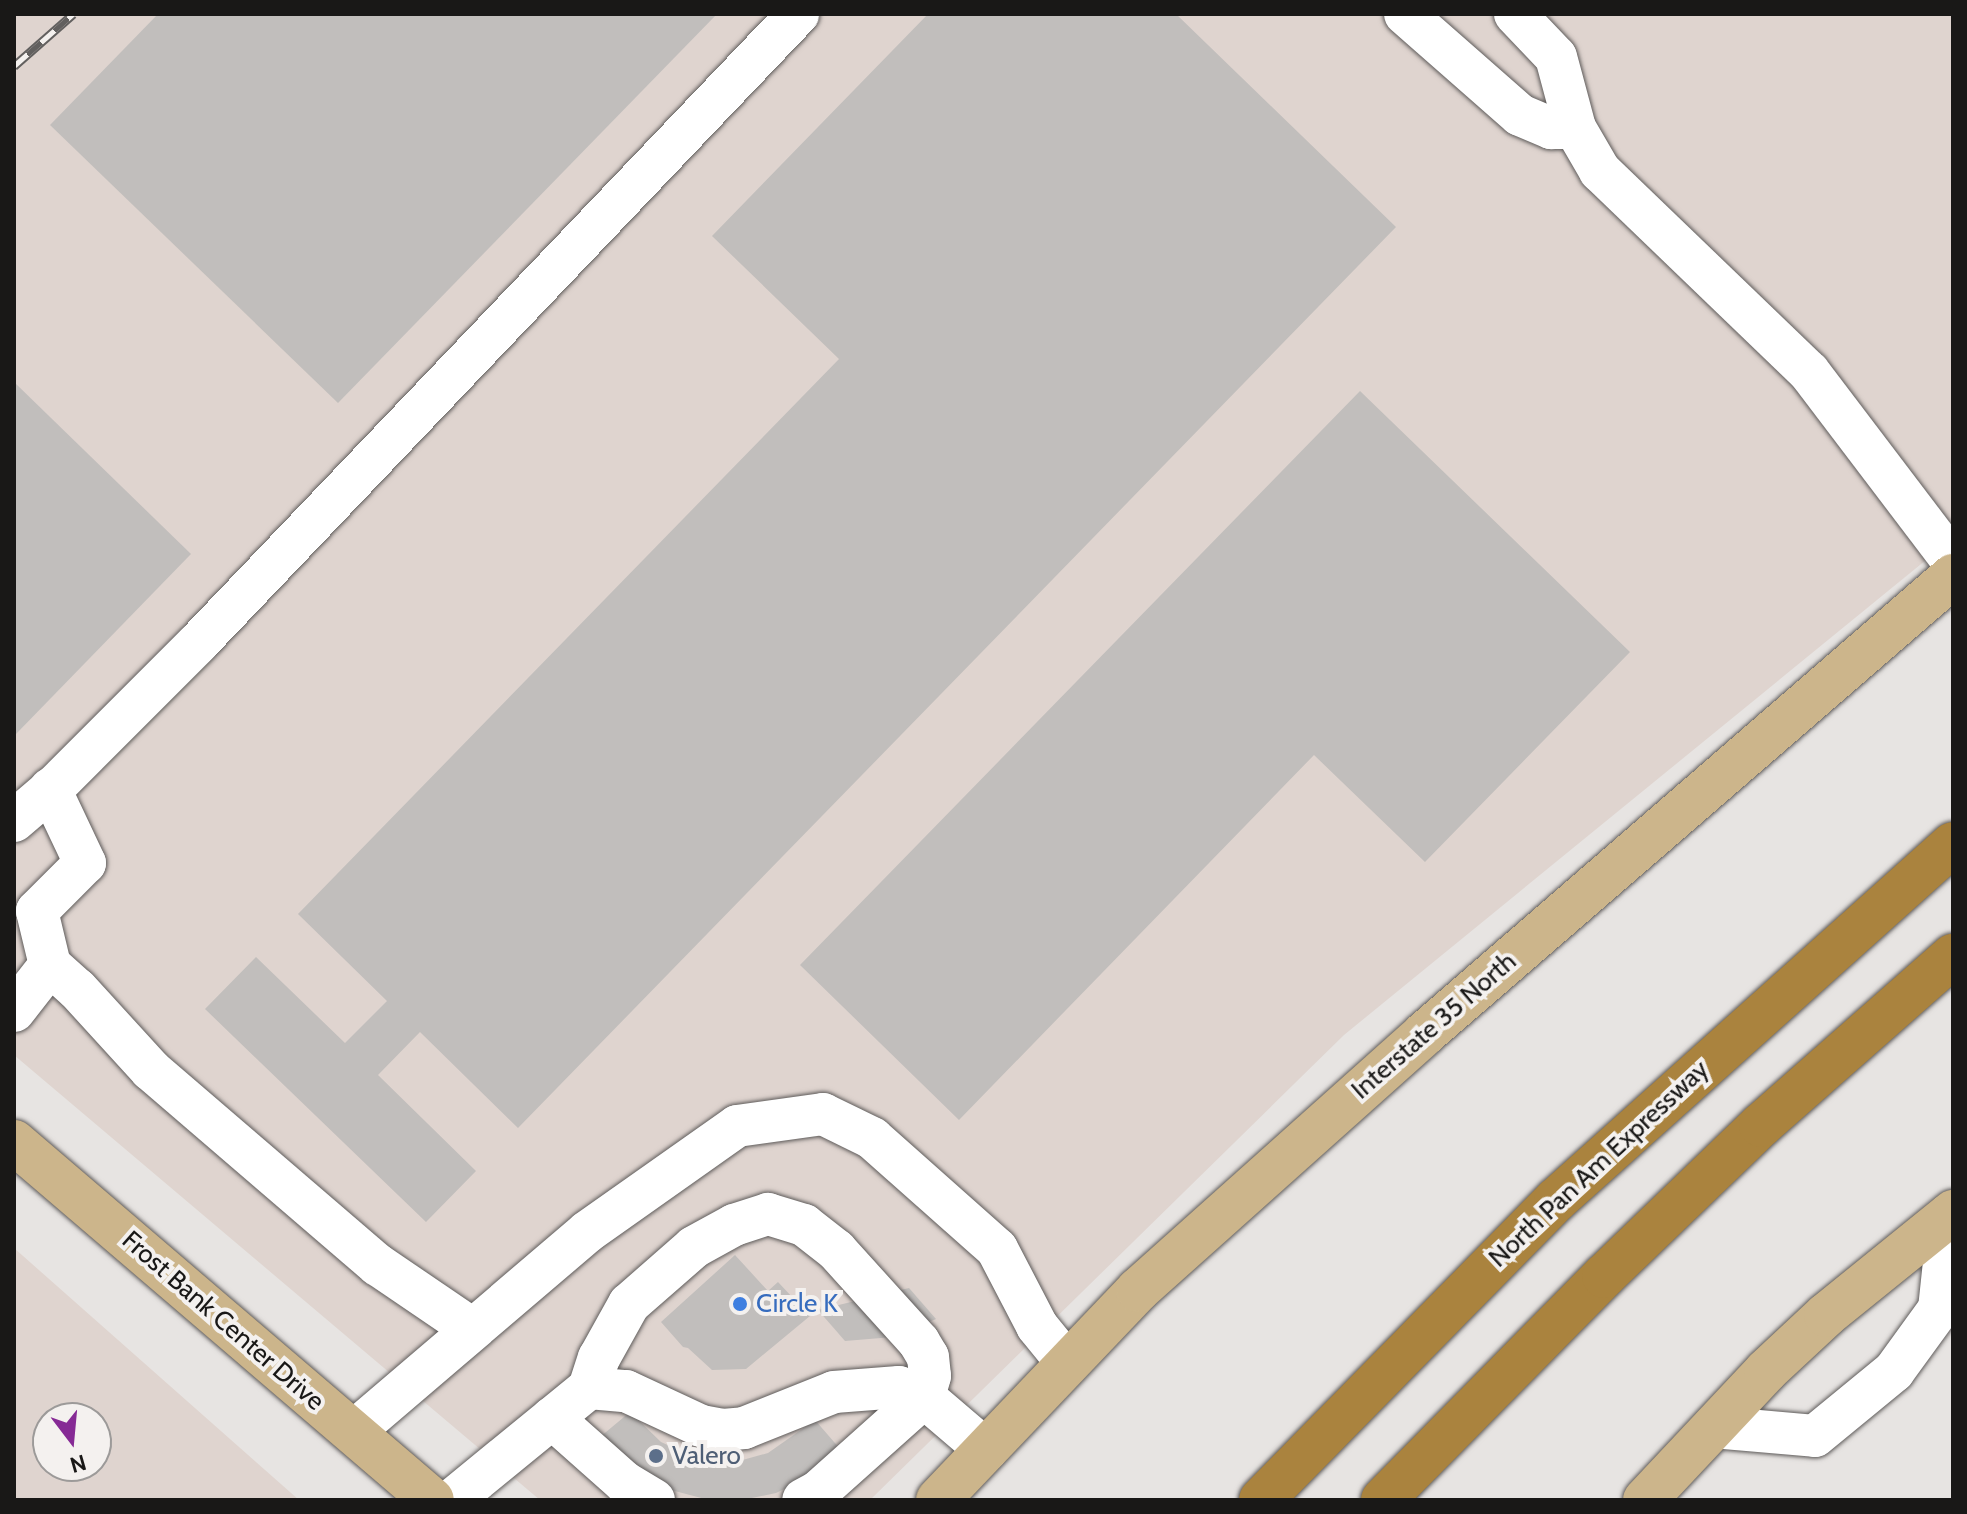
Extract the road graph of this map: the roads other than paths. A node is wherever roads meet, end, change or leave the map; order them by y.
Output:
1 (798, 14) edge
2 (1405, 14) edge
3 (1528, 18) edge
4 (1575, 128) junction
5 (1953, 562) edge
6 (1953, 576) edge
7 (50, 789) junction
8 (14, 821) edge
9 (1953, 844) edge
10 (1953, 956) edge
11 (50, 965) junction
12 (14, 1011) edge
13 (14, 1142) edge
14 (1951, 1213) edge
15 (472, 1329) junction
16 (1068, 1364) junction
17 (589, 1388) junction
18 (924, 1397) junction
19 (552, 1418) junction
20 (1713, 1427) junction
21 (353, 1432) junction
22 (986, 1450) junction
23 (432, 1500) edge
24 (452, 1500) edge
25 (654, 1500) edge
26 (803, 1500) edge
27 (938, 1500) edge
28 (1261, 1500) edge
29 (1383, 1500) edge
30 (1645, 1500) edge

1 - 7 lane
2 - 4 lane
3 - 4 lane
4 - 5 lane
6 - 16 main road, Interstate 35 North
7 - 8 lane
7 - 11 lane
9 - 28 highway, North Pan Am Expressway
10 - 29 highway
11 - 12 lane
11 - 15 lane
13 - 21 main road, Frost Bank Center Drive
14 - 20 main road
14 - 20 lane
15 - 16 lane
15 - 21 lane
16 - 22 main road, Interstate 35 North
17 - 18 lane
17 - 18 lane
17 - 19 lane
18 - 22 lane
18 - 26 lane
19 - 24 lane
19 - 25 lane
20 - 30 main road
21 - 23 main road, Frost Bank Center Drive
22 - 27 main road, Interstate 35 North

